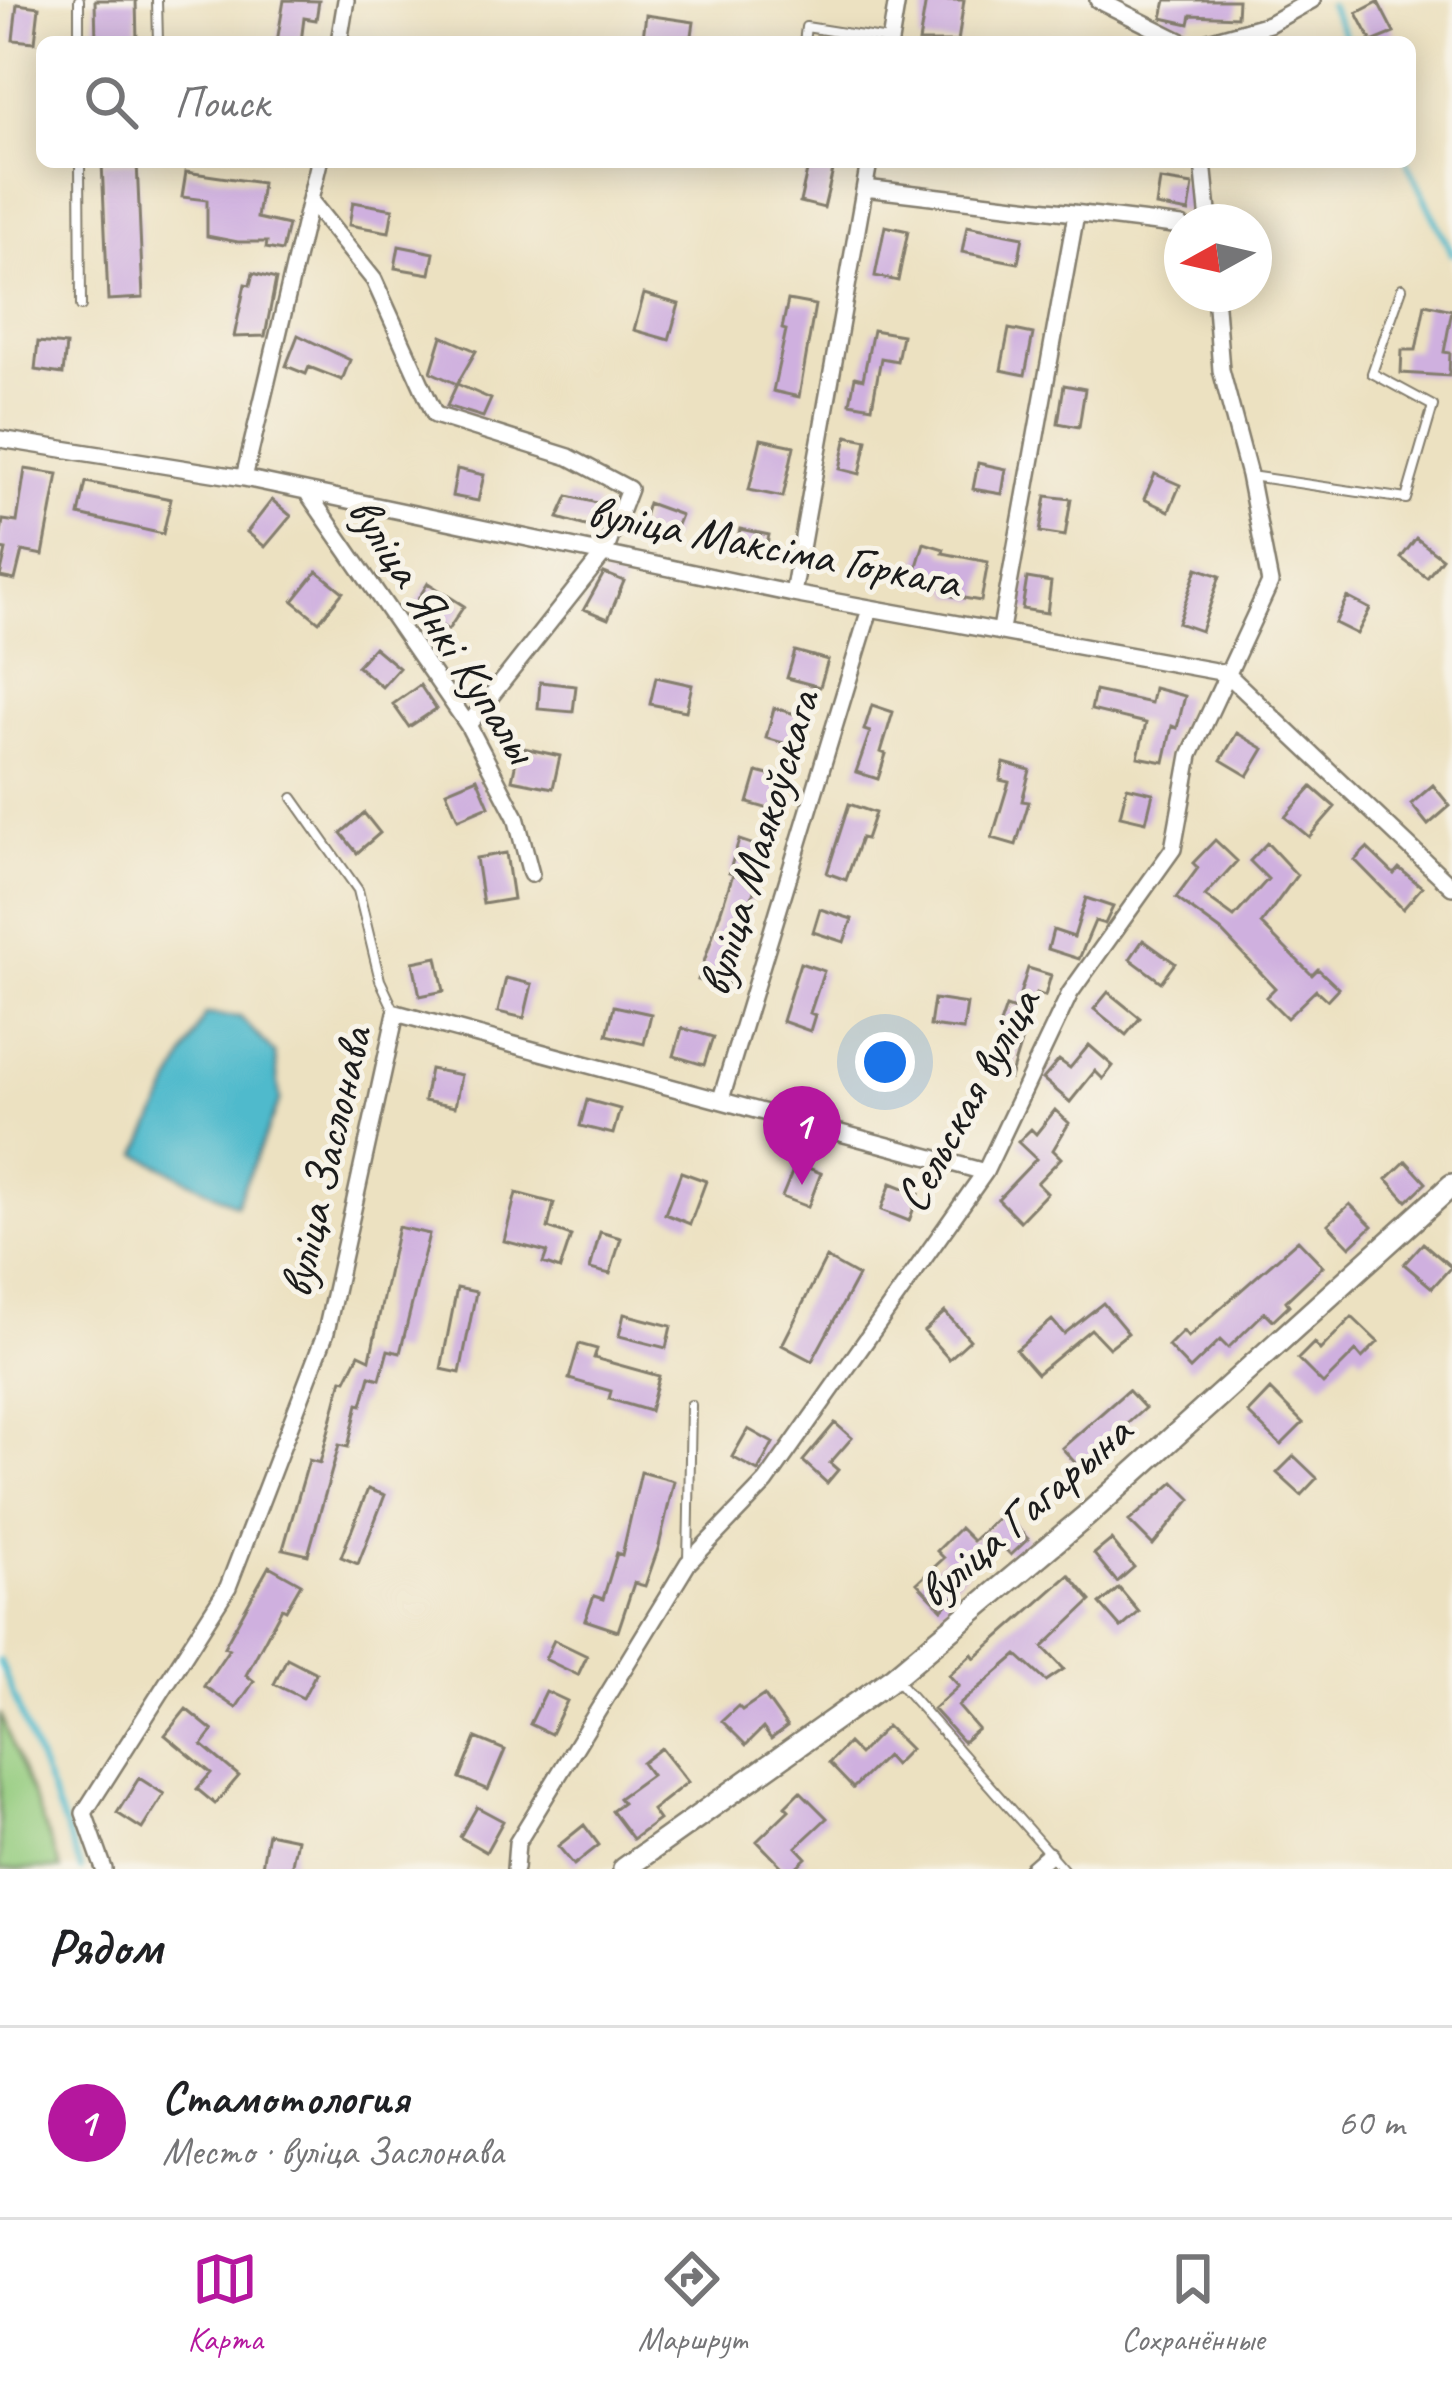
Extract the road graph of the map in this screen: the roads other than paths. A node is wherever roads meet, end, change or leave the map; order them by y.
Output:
1 (79, 0) edge
2 (157, 0) edge
3 (346, 0) edge
4 (897, 0) edge
5 (1098, 0) edge
6 (1312, 0) edge
7 (79, 36) edge
8 (158, 36) edge
9 (340, 36) edge
10 (805, 36) edge
11 (860, 36) edge
12 (891, 36) edge
13 (1170, 36) edge
14 (1226, 36) edge
15 (80, 168) edge
16 (318, 168) edge
17 (868, 168) edge
18 (1204, 168) edge
19 (865, 188) junction
20 (312, 202) junction
21 (1207, 204) edge
22 (1076, 214) junction
23 (1164, 224) edge
24 (1402, 288) dead end
25 (81, 306) dead end
26 (1216, 312) edge
27 (0, 440) edge
28 (1249, 476) junction
29 (244, 478) junction
30 (309, 495) junction
31 (605, 552) junction
32 (794, 594) junction
33 (870, 609) junction
34 (1001, 629) junction
35 (1226, 673) junction
36 (468, 725) junction
37 (293, 798) dead end
38 (531, 874) dead end
39 (1452, 887) edge
40 (396, 1013) junction
41 (721, 1100) junction
42 (985, 1172) junction
43 (1452, 1185) edge
44 (691, 1405) dead end
45 (688, 1563) junction
46 (894, 1677) junction
47 (1048, 1855) junction
48 (630, 1868) edge
49 (104, 1869) edge
50 (515, 1869) edge
51 (1033, 1869) edge
52 (1064, 1869) edge

1 - 7 lane
2 - 8 lane
3 - 9 street
4 - 12 street
5 - 13 street
6 - 14 street
10 - 11 lane
15 - 25 lane
16 - 20 street
17 - 19 street
18 - 21 street
19 - 22 street
19 - 32 street
20 - 29 street
20 - 31 street
22 - 23 street
22 - 34 street
24 - 28 lane
26 - 28 street, Сельская вуліца
27 - 29 street, вуліца Максіма Горкага
28 - 35 street, Сельская вуліца
29 - 30 street, вуліца Максіма Горкага
30 - 31 street, вуліца Максіма Горкага
30 - 36 street, вуліца Янкі Купалы
31 - 32 street, вуліца Максіма Горкага
31 - 36 street
32 - 33 street, вуліца Максіма Горкага
33 - 34 street, вуліца Максіма Горкага
33 - 41 street, вуліца Маякоўскага
34 - 35 street, вуліца Максіма Горкага
35 - 39 street
35 - 42 street, Сельская вуліца
36 - 38 street, вуліца Янкі Купалы
37 - 40 lane
40 - 41 street, вуліца Заслонава
40 - 49 street, вуліца Заслонава
41 - 42 street, вуліца Заслонава
42 - 45 street, Сельская вуліца
43 - 46 street, вуліца Гагарына
44 - 45 lane
45 - 50 street, Сельская вуліца
46 - 47 lane
46 - 48 street, вуліца Гагарына
47 - 51 street
47 - 52 lane

